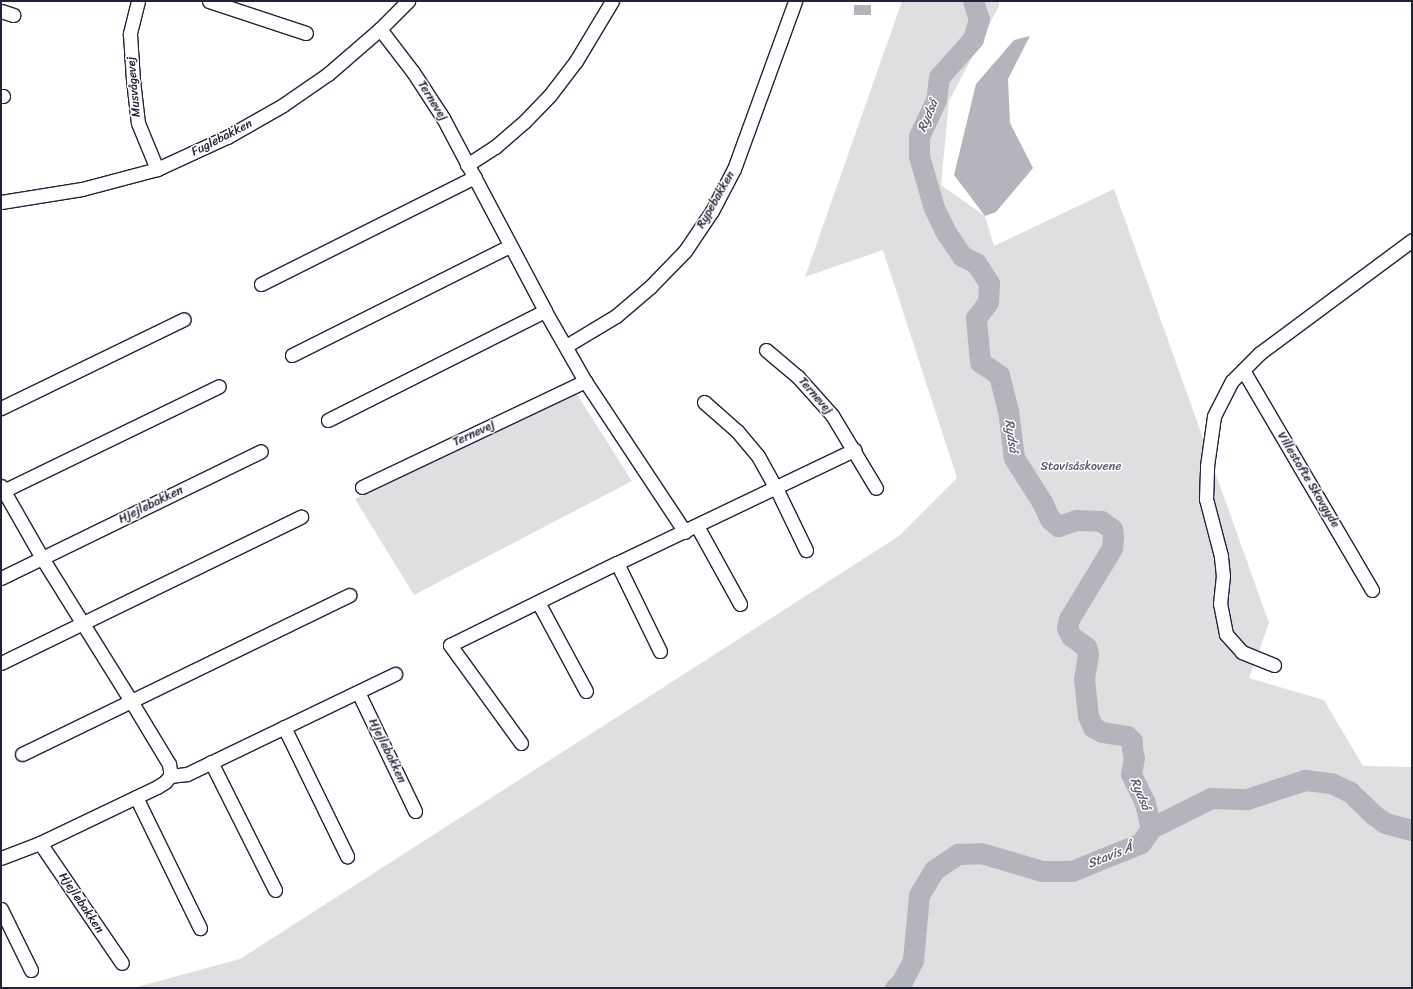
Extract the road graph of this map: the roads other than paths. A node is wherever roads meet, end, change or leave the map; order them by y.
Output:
1 (138, 1) edge
2 (209, 1) edge
3 (408, 1) edge
4 (612, 1) edge
5 (795, 1) edge
6 (380, 29) junction
7 (306, 33) dead end
8 (468, 165) junction
9 (157, 170) junction
10 (475, 177) junction
11 (1, 202) edge
12 (1412, 240) edge
13 (510, 246) junction
14 (261, 284) dead end
15 (545, 311) junction
16 (184, 319) dead end
17 (566, 346) junction
18 (766, 350) dead end
19 (292, 355) dead end
20 (1243, 370) junction
21 (585, 381) junction
22 (219, 386) dead end
23 (704, 402) dead end
24 (1, 408) edge
25 (328, 420) dead end
26 (854, 450) junction
27 (261, 451) dead end
28 (362, 487) dead end
29 (776, 488) junction
30 (876, 488) dead end
31 (2, 490) edge
32 (301, 517) dead end
33 (697, 526) junction
34 (685, 532) junction
35 (806, 550) dead end
36 (42, 558) junction
37 (617, 563) junction
38 (1, 578) edge
39 (1372, 590) dead end
40 (349, 595) dead end
41 (538, 602) junction
42 (740, 604) dead end
43 (82, 623) junction
44 (660, 651) dead end
45 (1, 663) edge
46 (1274, 665) dead end
47 (395, 674) dead end
48 (586, 691) dead end
49 (358, 692) junction
50 (131, 701) junction
51 (284, 727) junction
52 (521, 743) dead end
53 (22, 754) dead end
54 (211, 762) junction
55 (170, 776) junction
56 (136, 797) junction
57 (416, 811) dead end
58 (40, 843) junction
59 (347, 856) dead end
60 (1, 858) edge
61 (275, 890) dead end
62 (1, 909) edge
63 (200, 928) dead end
64 (122, 963) dead end
65 (31, 970) dead end

1 - 9 street, Musvågevej
2 - 7 street
3 - 6 street, Fuglebakken
4 - 8 street
5 - 17 street, Rypebakken
6 - 8 street, Ternevej
6 - 9 street, Fuglebakken
8 - 10 street, Ternevej
9 - 11 street, Fuglebakken
10 - 13 street, Ternevej
10 - 14 street
12 - 20 street
13 - 15 street, Ternevej
13 - 19 street
15 - 17 street, Ternevej
15 - 25 street
16 - 24 street
17 - 21 street, Ternevej
18 - 26 street, Ternevej
20 - 39 street, Villestofte Skovgyde
20 - 46 street
21 - 28 street, Ternevej
21 - 34 street, Ternevej
22 - 31 street
23 - 29 street
26 - 29 street
26 - 30 street, Ternevej
27 - 36 street, Hjejlebakken
29 - 33 street
29 - 35 street
31 - 36 street
32 - 43 street
33 - 34 street
33 - 42 street
34 - 37 street
36 - 38 street, Hjejlebakken
36 - 43 street
37 - 41 street
37 - 44 street
40 - 50 street
41 - 48 street
41 - 52 street
43 - 45 street
43 - 50 street
47 - 49 street
49 - 51 street
49 - 57 street, Hjejlebakken
50 - 53 street
50 - 55 street
51 - 54 street
51 - 59 street
54 - 55 street
54 - 61 street
55 - 56 street
56 - 58 street
56 - 63 street
58 - 60 street
58 - 64 street, Hjejlebakken
62 - 65 street

